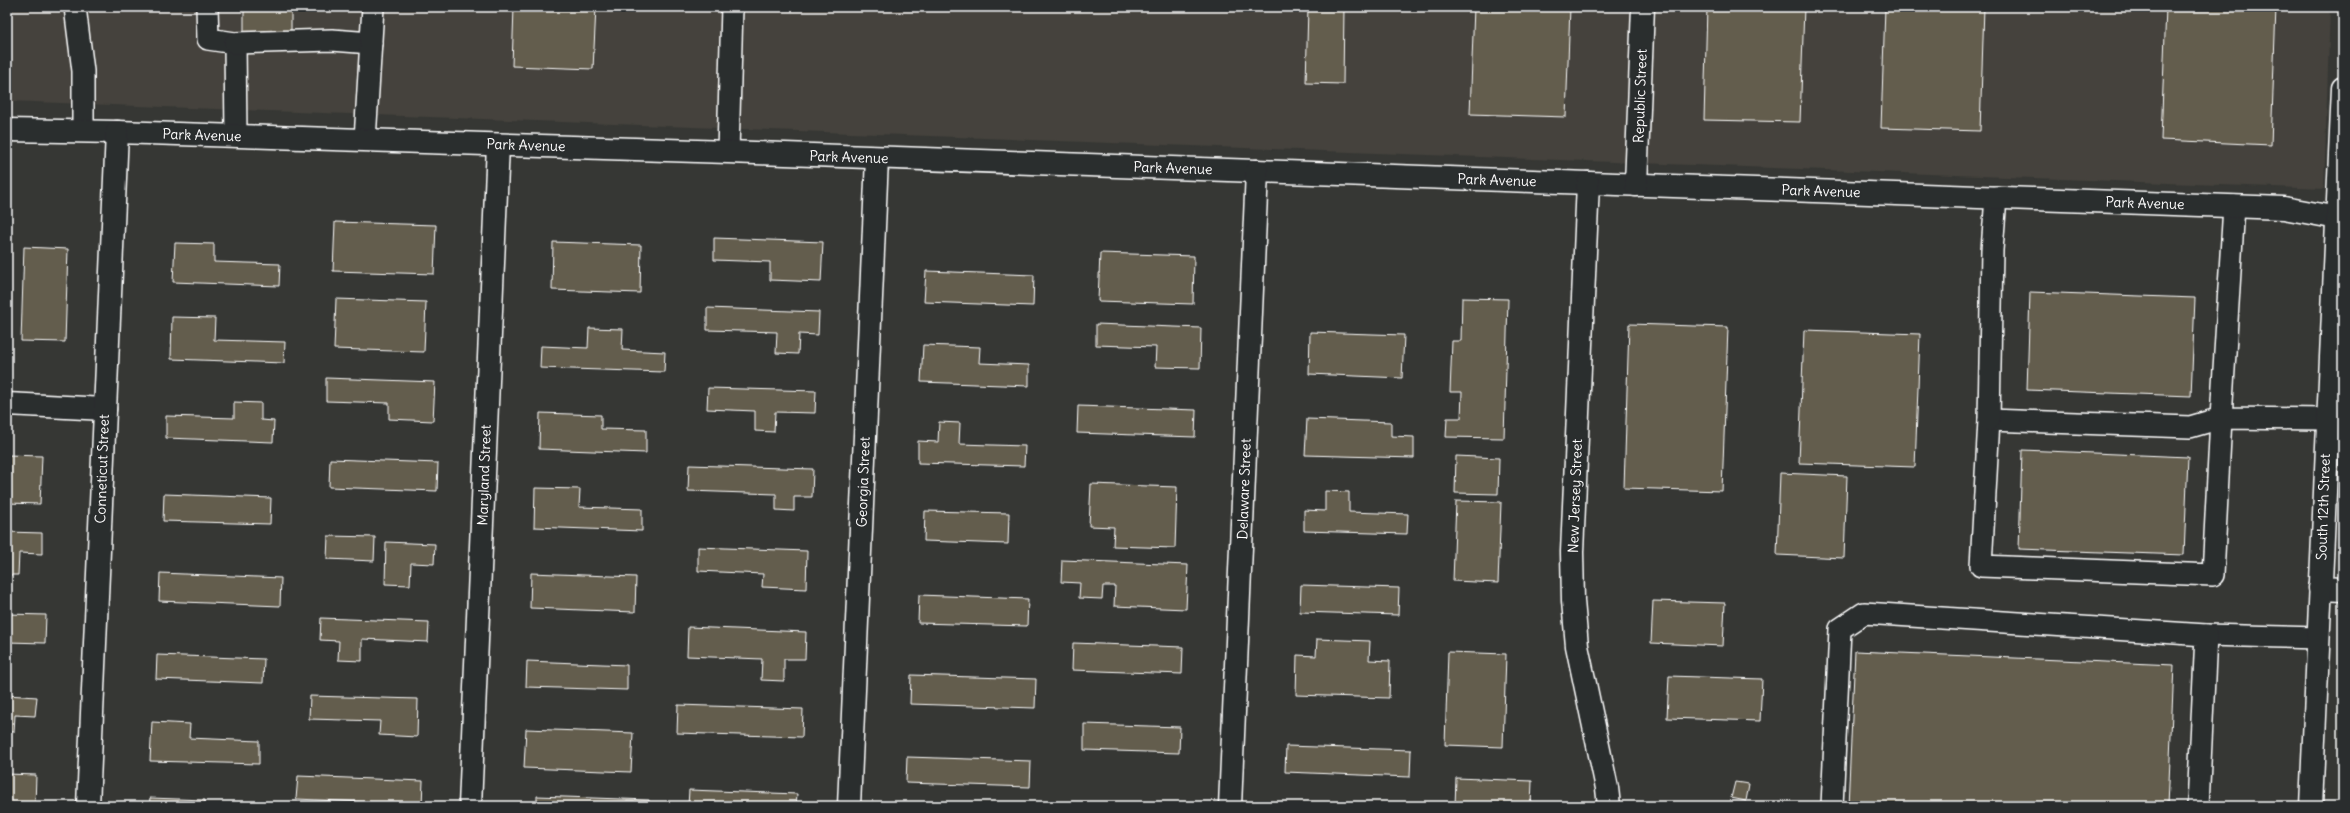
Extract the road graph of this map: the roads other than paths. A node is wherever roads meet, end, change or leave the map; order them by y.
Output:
1 (75, 7) edge
2 (207, 7) edge
3 (373, 7) edge
4 (732, 7) edge
5 (1643, 7) edge
6 (235, 43) junction
7 (371, 43) junction
8 (2343, 88) edge
9 (7, 130) edge
10 (83, 131) junction
11 (118, 132) junction
12 (236, 136) junction
13 (366, 140) junction
14 (498, 144) junction
15 (728, 152) junction
16 (877, 158) junction
17 (1257, 171) junction
18 (1588, 183) junction
19 (1636, 185) junction
20 (1996, 197) junction
21 (2234, 206) junction
22 (2341, 219) edge
23 (7, 404) edge
24 (105, 409) junction
25 (2221, 418) junction
26 (2327, 419) junction
27 (1989, 420) junction
28 (2320, 588) junction
29 (2343, 589) edge
30 (2206, 635) junction
31 (2318, 638) junction
32 (88, 806) edge
33 (470, 806) edge
34 (849, 806) edge
35 (1230, 806) edge
36 (1609, 806) edge
37 (1832, 806) edge
38 (2198, 806) edge
39 (2311, 806) edge

1 - 10 lane
2 - 6 lane
3 - 7 lane
4 - 15 lane
5 - 19 street, Republic Street
6 - 7 lane
6 - 12 lane
7 - 13 lane
8 - 22 street, South 12th Street
9 - 10 street, Park Avenue
10 - 11 street, Park Avenue
11 - 12 street, Park Avenue
11 - 24 street, Conneticut Street
12 - 13 street, Park Avenue
13 - 14 street, Park Avenue
14 - 15 street, Park Avenue
14 - 33 street, Maryland Street
15 - 16 street, Park Avenue
16 - 17 street, Park Avenue
16 - 34 street, Georgia Street
17 - 18 street, Park Avenue
17 - 35 street, Delaware Street
18 - 19 street, Park Avenue
18 - 36 street, New Jersey Street
19 - 20 street, Park Avenue
20 - 21 street, Park Avenue
20 - 27 lane
21 - 22 street, Park Avenue
21 - 25 lane
22 - 26 street, South 12th Street
23 - 24 street
24 - 32 street, Conneticut Street
25 - 26 lane
25 - 27 lane
25 - 27 lane
26 - 28 street, South 12th Street
28 - 29 street
28 - 31 street, South 12th Street
30 - 31 lane
30 - 37 lane
30 - 38 lane
31 - 39 street, South 12th Street

